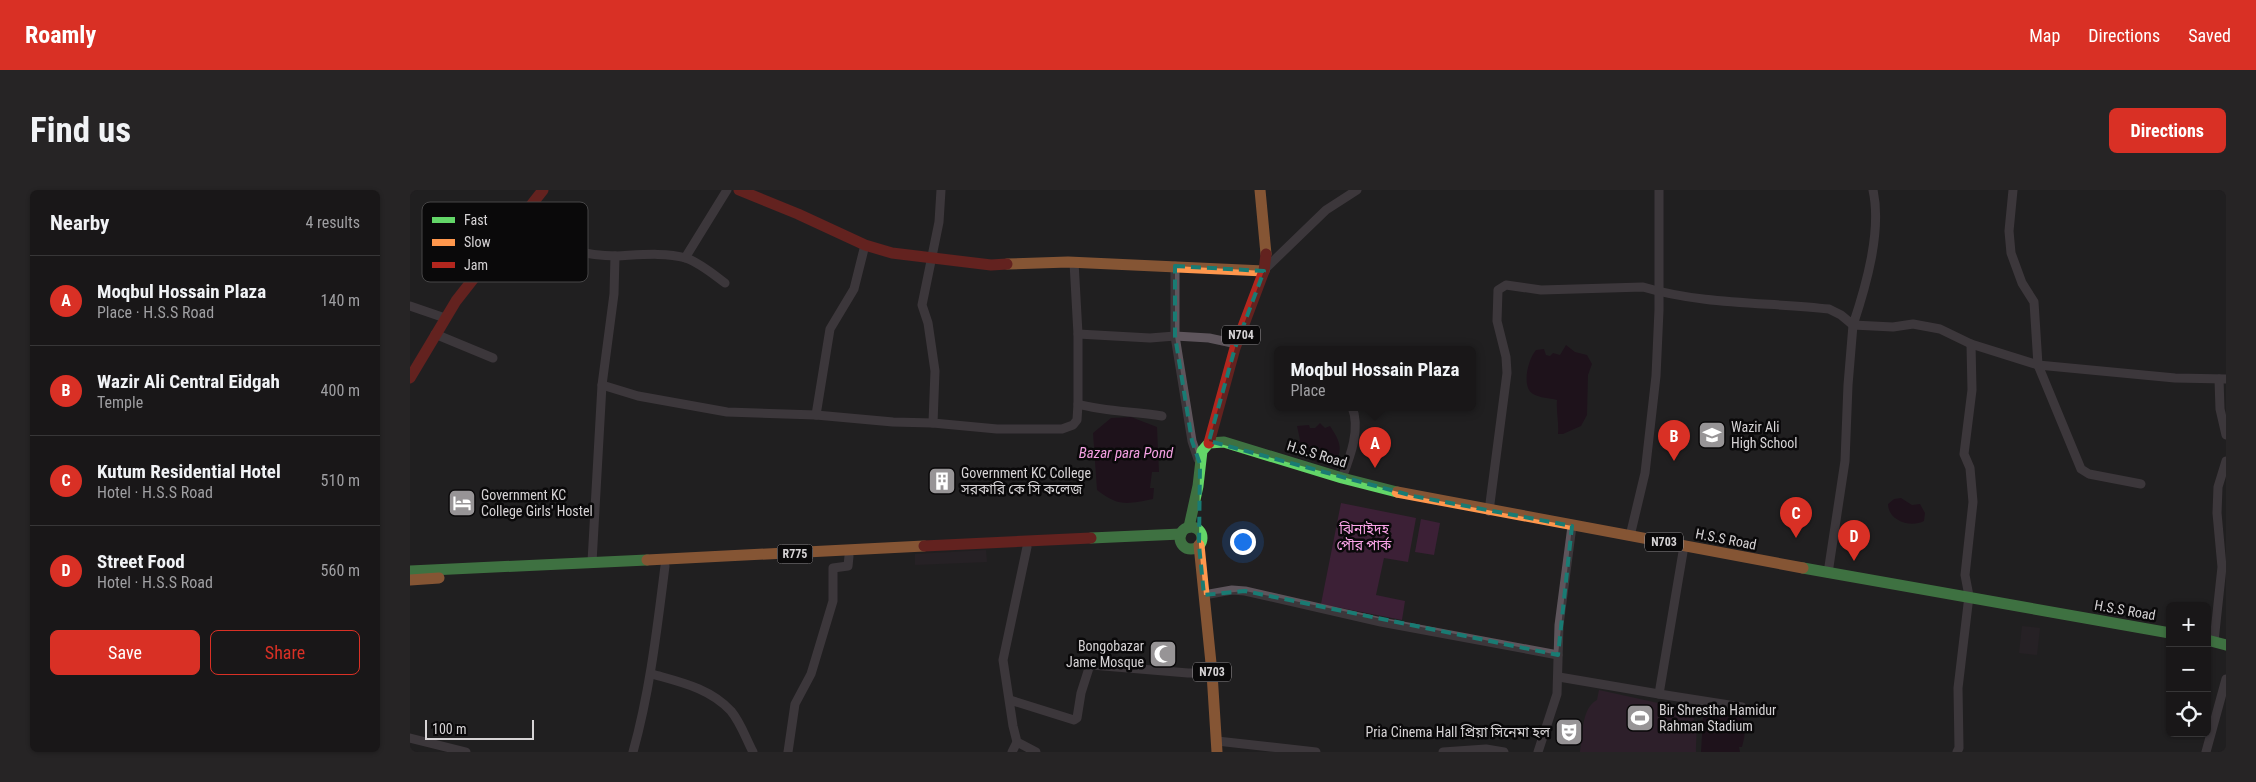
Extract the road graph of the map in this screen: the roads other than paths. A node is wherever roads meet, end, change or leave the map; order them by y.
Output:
1 (543, 190) edge
2 (727, 190) edge
3 (739, 190) edge
4 (941, 190) edge
5 (1260, 190) edge
6 (1357, 190) edge
7 (1659, 190) edge
8 (1873, 190) edge
9 (2013, 190) edge
10 (534, 202) edge
11 (865, 245) junction
12 (588, 253) edge
13 (616, 256) junction
14 (930, 257) junction
15 (685, 258) junction
16 (1074, 262) junction
17 (1175, 266) junction
18 (1264, 271) junction
19 (472, 282) edge
20 (725, 283) dead end
21 (1659, 292) junction
22 (410, 306) edge
23 (445, 318) junction
24 (1853, 325) junction
25 (435, 334) junction
26 (1078, 334) junction
27 (1175, 336) junction
28 (1237, 344) junction
29 (1971, 344) junction
30 (492, 358) dead end
31 (2038, 365) junction
32 (410, 378) edge
33 (2222, 379) edge
34 (602, 386) junction
35 (1078, 404) junction
36 (1352, 411) edge
37 (816, 415) junction
38 (1162, 416) dead end
39 (933, 423) junction
40 (2226, 435) edge
41 (1209, 443) junction
42 (2226, 461) edge
43 (1200, 464) junction
44 (1342, 478) junction
45 (2141, 484) dead end
46 (1198, 486) junction
47 (1489, 511) junction
48 (1572, 526) junction
49 (1200, 532) junction
50 (1630, 536) junction
51 (1184, 537) junction
52 (1199, 545) junction
53 (1684, 546) junction
54 (1027, 547) junction
55 (849, 556) junction
56 (592, 562) junction
57 (666, 566) junction
58 (410, 571) edge
59 (1828, 573) junction
60 (410, 580) edge
61 (1204, 593) junction
62 (1969, 596) junction
63 (2166, 632) edge
64 (2211, 641) edge
65 (2226, 644) edge
66 (1558, 655) junction
67 (1212, 672) junction
68 (652, 674) junction
69 (1558, 677) junction
70 (2226, 679) edge
71 (1659, 694) junction
72 (1010, 700) junction
73 (1742, 707) dead end
74 (410, 738) edge
75 (1017, 742) junction
76 (1217, 746) edge
77 (1472, 751) edge
78 (466, 752) edge
79 (632, 752) edge
80 (753, 752) edge
81 (788, 752) edge
82 (1012, 752) edge
83 (1036, 752) edge
84 (1316, 752) edge
85 (1443, 752) edge
86 (1504, 752) edge
87 (1538, 752) edge
88 (1957, 752) edge
89 (2206, 752) edge

1 - 10 main road
2 - 15 street
3 - 11 main road
4 - 14 street
5 - 18 main road, N704
6 - 18 street
7 - 21 street
8 - 24 street
9 - 31 street
11 - 14 main road
11 - 37 street
12 - 13 street
13 - 15 street
13 - 34 street
14 - 16 main road
14 - 39 street
15 - 20 street
16 - 17 main road
16 - 26 street
17 - 18 main road
17 - 27 street
18 - 28 main road, N704
19 - 23 main road
21 - 24 street
21 - 47 street
21 - 50 street
22 - 23 street
23 - 25 main road
24 - 29 street
24 - 59 street
25 - 30 street
25 - 32 main road
26 - 27 street
26 - 35 street
27 - 28 street
27 - 43 street
28 - 41 main road, N704
29 - 31 street
29 - 62 street
31 - 33 street
31 - 45 street
33 - 40 street
34 - 37 street
34 - 56 street
35 - 38 street
35 - 39 street
36 - 44 street
37 - 39 street
41 - 43 main road, N703
41 - 44 main road, H.S.S Road / N703
42 - 64 street
43 - 46 main road, N703
44 - 47 main road, H.S.S Road / N703
46 - 49 main road, N703
46 - 51 main road, N703
47 - 48 main road, H.S.S Road / N703
48 - 50 main road, H.S.S Road / N703
48 - 66 street
49 - 51 main road
49 - 52 main road, N703
50 - 53 main road, H.S.S Road / N703
51 - 52 main road
51 - 54 main road, R775
51 - 56 main road, R775
51 - 61 main road, N703
52 - 61 main road, N703
53 - 59 main road, H.S.S Road / N703
53 - 71 street
54 - 55 main road, R775
54 - 72 street
55 - 57 main road, R775
55 - 81 street
56 - 58 main road, R775
57 - 60 main road, R775
57 - 68 street
59 - 62 main road, H.S.S Road / N703
61 - 66 street
61 - 67 main road, N703
62 - 63 main road, H.S.S Road / N703
62 - 88 street
64 - 65 main road
66 - 69 street
67 - 72 street
67 - 76 main road, N703
68 - 79 street
68 - 80 street
69 - 71 street
69 - 87 street
70 - 89 street
71 - 73 street
72 - 75 street
74 - 78 street
75 - 82 street
75 - 83 street
76 - 84 street
77 - 85 street
77 - 86 street

